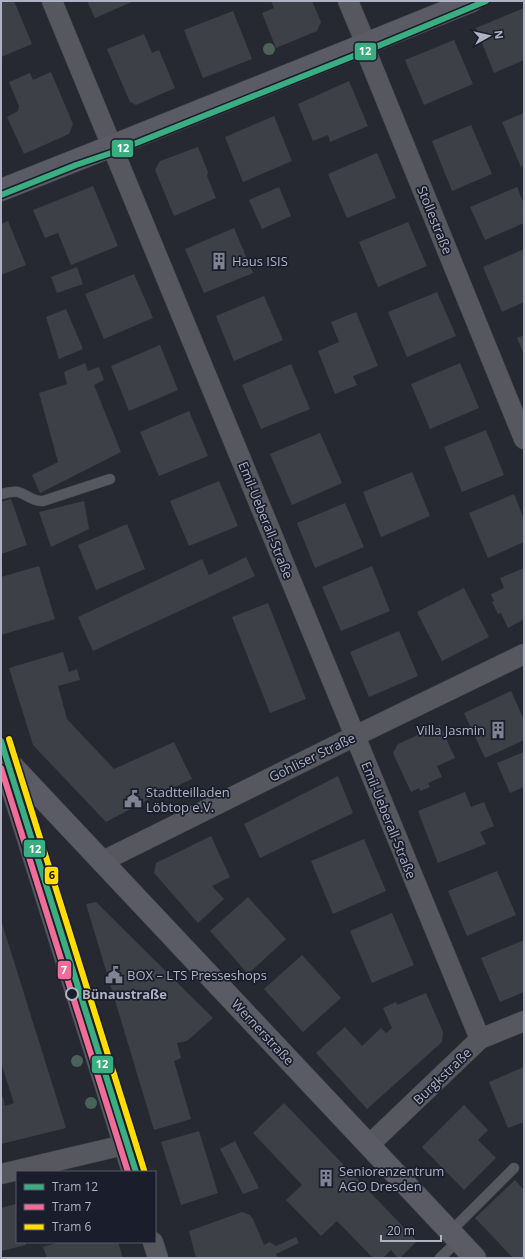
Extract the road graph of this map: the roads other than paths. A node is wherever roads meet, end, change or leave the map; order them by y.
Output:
1 (52, 1) edge
2 (348, 1) edge
3 (472, 1) edge
4 (366, 44) junction
5 (112, 146) junction
6 (1, 190) edge
7 (524, 439) edge
8 (110, 479) dead end
9 (1, 494) edge
10 (524, 654) edge
11 (355, 736) junction
12 (1, 755) edge
13 (101, 862) junction
14 (524, 1021) edge
15 (480, 1039) junction
16 (124, 1145) junction
17 (369, 1145) junction
18 (514, 1168) dead end
19 (132, 1171) edge
20 (1, 1174) edge
21 (454, 1236) junction
22 (153, 1243) edge
23 (158, 1258) edge
24 (440, 1258) edge
25 (475, 1258) edge

1 - 5 street, Emil-Ueberall-Straße
2 - 4 street, Stollestraße
3 - 4 street
4 - 5 street
4 - 7 street, Stollestraße
5 - 6 street
5 - 11 street, Emil-Ueberall-Straße
8 - 9 lane
10 - 11 street, Gohliser Straße
11 - 13 street, Gohliser Straße
11 - 15 street, Emil-Ueberall-Straße
12 - 13 street, Wernerstraße
12 - 16 street
13 - 17 street, Wernerstraße
14 - 15 street, Burgkstraße
15 - 17 street, Burgkstraße
16 - 19 street
16 - 20 street
17 - 21 street, Wernerstraße
18 - 21 lane
21 - 24 lane
21 - 25 street, Wernerstraße
22 - 23 street

